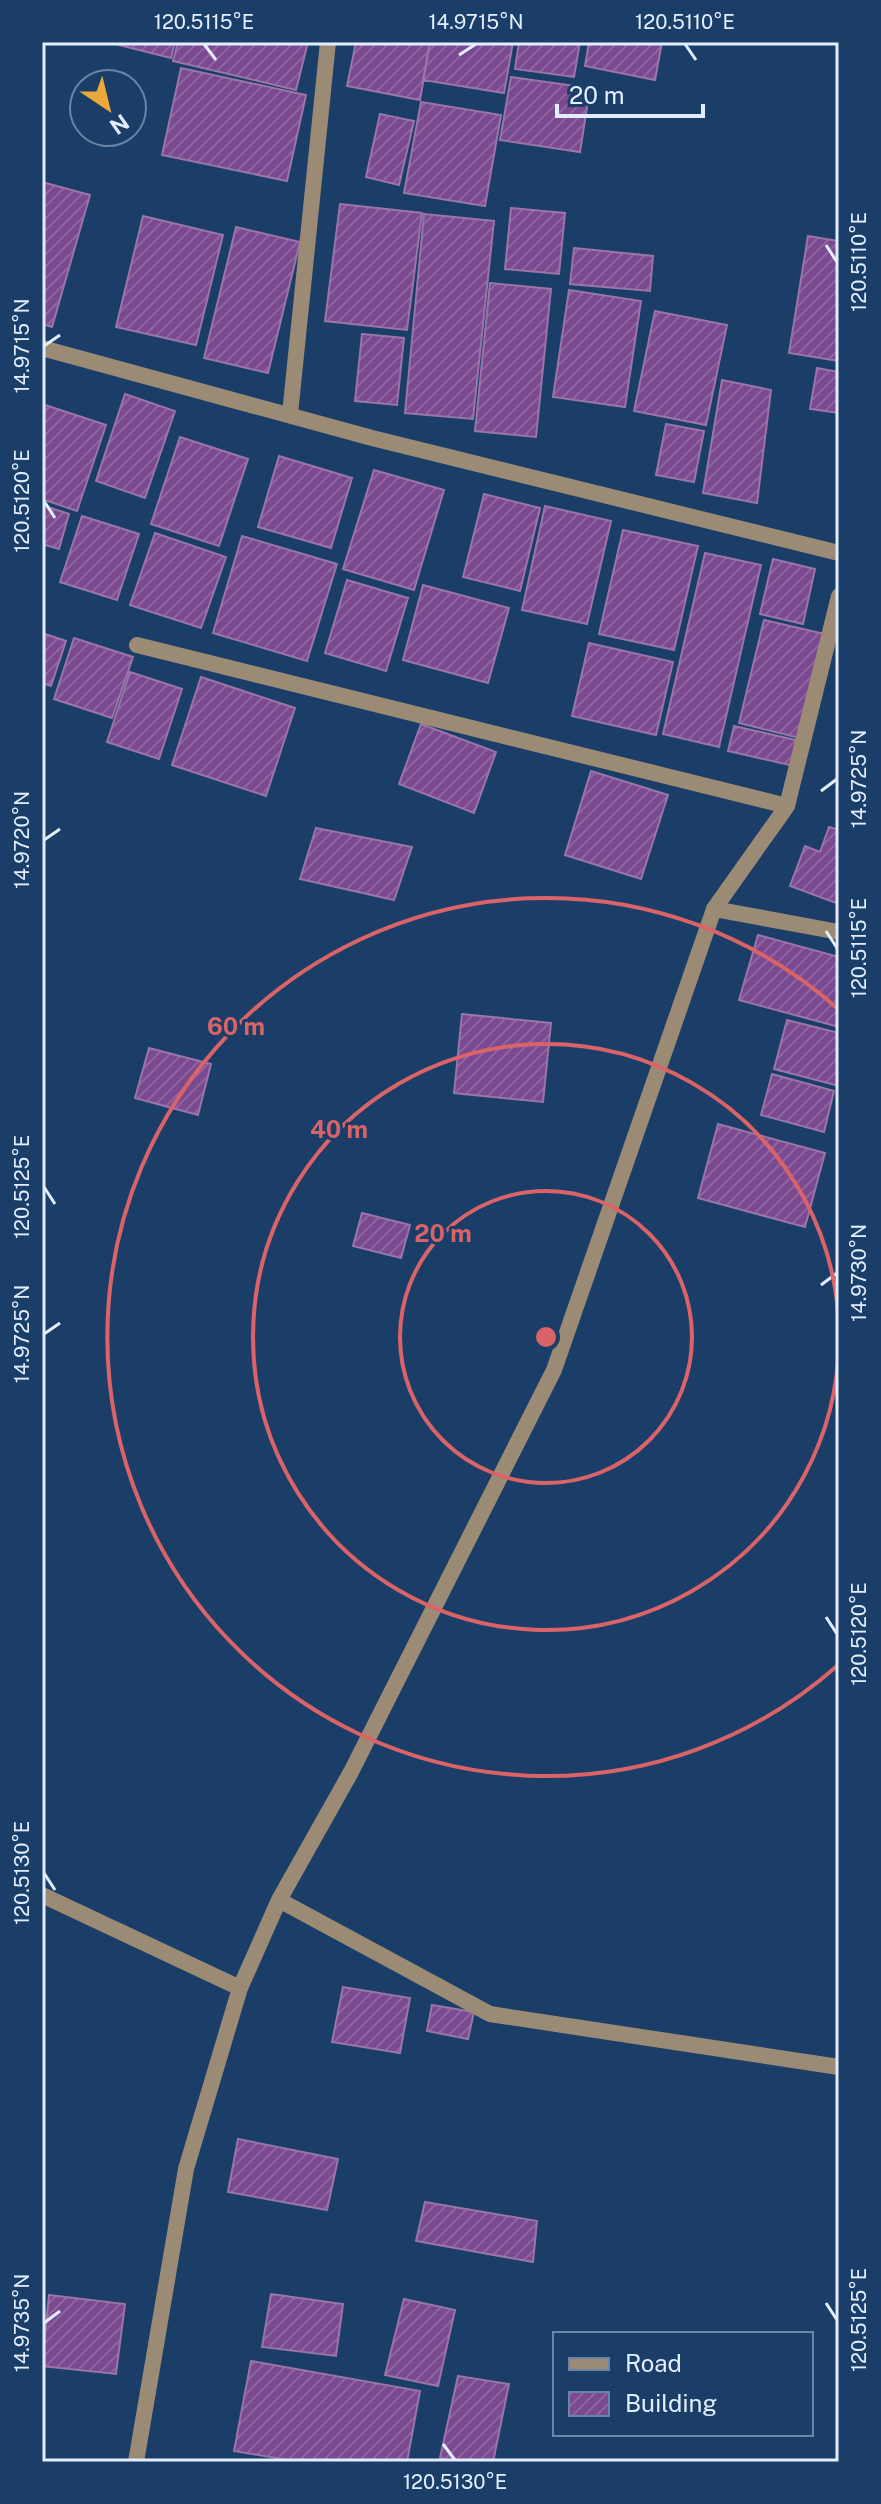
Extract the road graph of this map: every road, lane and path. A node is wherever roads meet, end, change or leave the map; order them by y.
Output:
1 (328, 42) edge
2 (42, 348) edge
3 (290, 414) junction
4 (839, 553) edge
5 (839, 596) edge
6 (137, 645) dead end
7 (787, 806) junction
8 (714, 909) junction
9 (839, 932) edge
10 (42, 1895) edge
11 (279, 1900) junction
12 (240, 1988) junction
13 (839, 2067) edge
14 (136, 2462) edge

1 - 3 street
2 - 3 street
3 - 4 street
5 - 7 street
6 - 7 street
7 - 8 street
8 - 9 street
8 - 11 street
10 - 12 street
11 - 12 street
11 - 13 street
12 - 14 street

